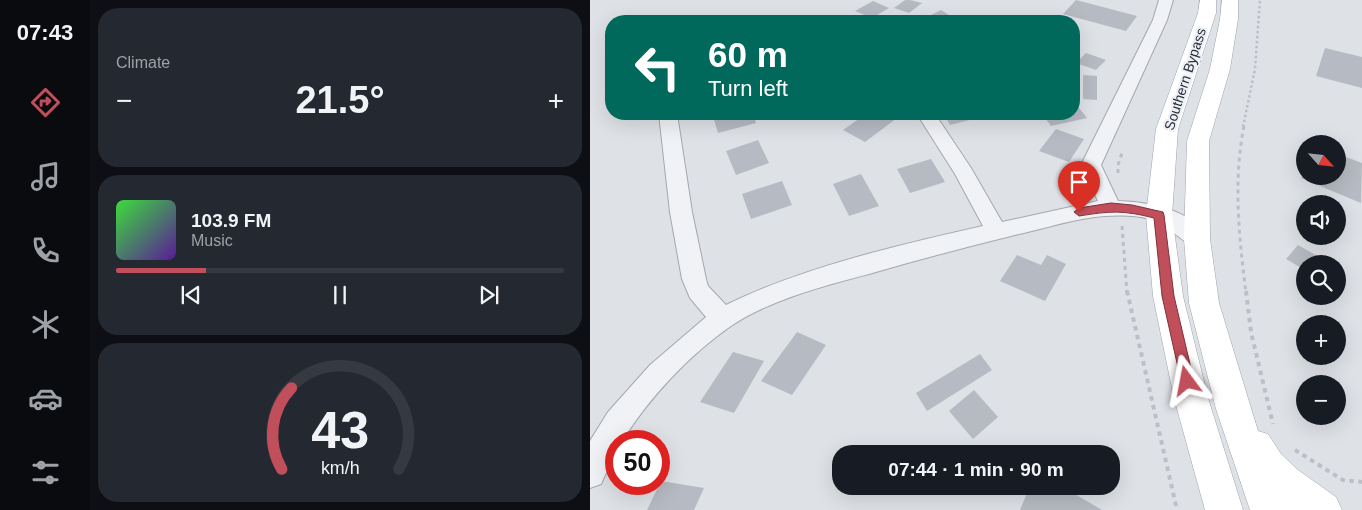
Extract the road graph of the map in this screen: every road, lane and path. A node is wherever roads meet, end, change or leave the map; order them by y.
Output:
1 (1166, 0) edge
2 (1208, 0) edge
3 (1230, 0) edge
4 (1260, 0) edge
5 (669, 120) edge
6 (930, 120) edge
7 (1111, 207) junction
8 (1159, 215) junction
9 (996, 231) junction
10 (1197, 240) junction
11 (723, 318) junction
12 (1233, 409) junction
13 (1274, 428) dead end
14 (1293, 448) dead end
15 (590, 473) edge
16 (1362, 482) edge
17 (1224, 510) edge
18 (1269, 510) edge
19 (1324, 510) edge

1 - 7 street
2 - 8 main road, Southern Bypass
3 - 10 main road, Southern Bypass
4 - 13 path
5 - 11 street
6 - 9 street
7 - 8 street
7 - 9 street
8 - 10 street
8 - 17 main road, Southern Bypass
9 - 11 street
10 - 12 main road, Southern Bypass
11 - 15 street
12 - 18 main road, Southern Bypass
12 - 19 main road
14 - 16 path

